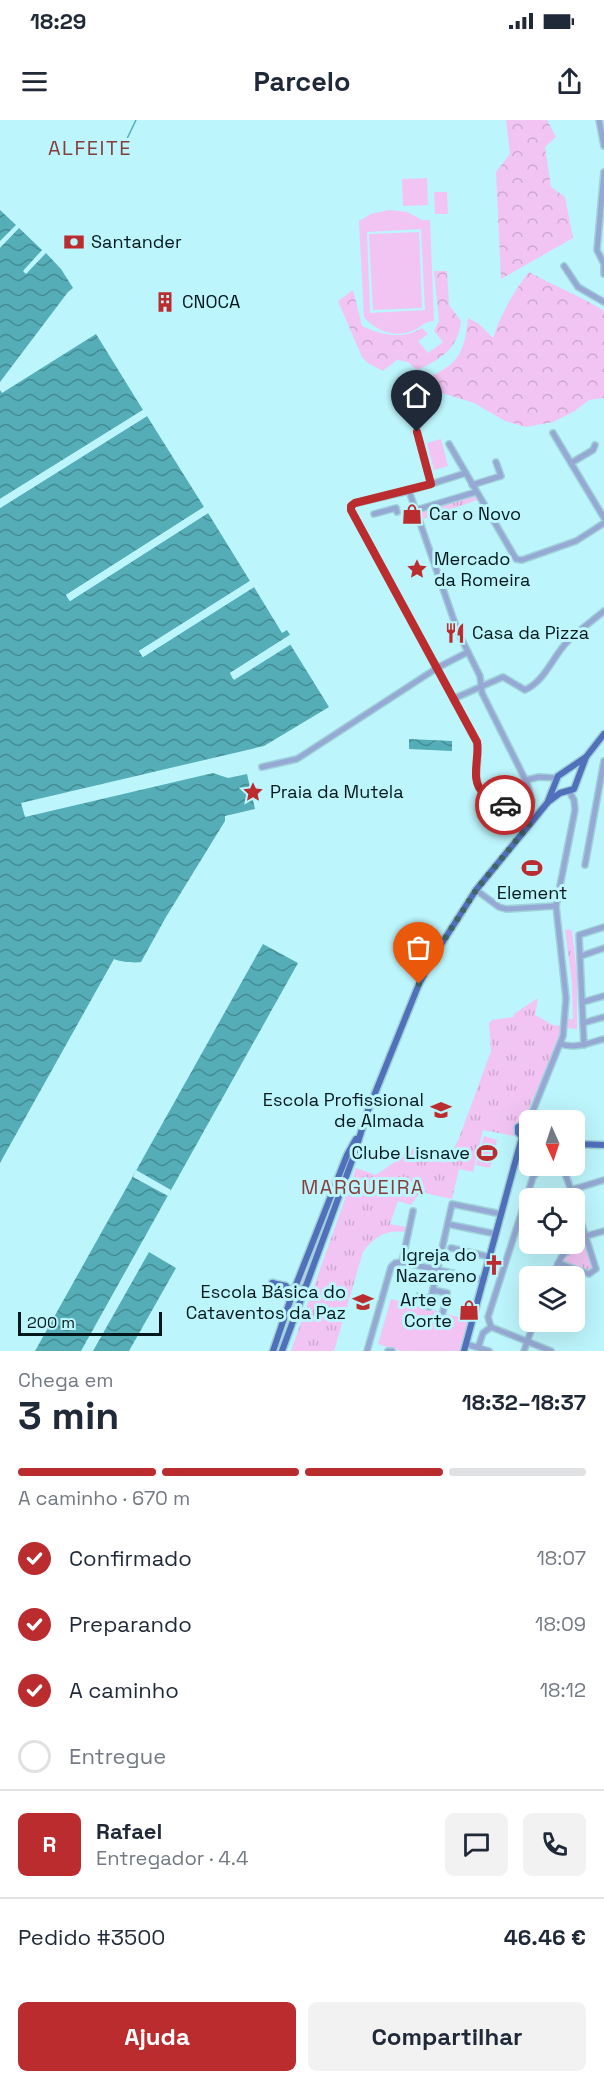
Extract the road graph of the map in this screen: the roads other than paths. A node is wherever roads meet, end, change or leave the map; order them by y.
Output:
1 (599, 120) edge
2 (604, 146) edge
3 (604, 172) edge
4 (599, 228) junction
5 (604, 237) edge
6 (604, 265) edge
7 (564, 266) dead end
8 (604, 274) edge
9 (604, 302) edge
10 (417, 432) dead end
11 (553, 433) dead end
12 (449, 444) dead end
13 (595, 444) dead end
14 (496, 462) dead end
15 (571, 463) junction
16 (466, 473) junction
17 (431, 484) junction
18 (472, 485) junction
19 (409, 491) junction
20 (476, 492) junction
21 (388, 496) junction
22 (416, 510) junction
23 (374, 514) dead end
24 (604, 518) edge
25 (604, 524) edge
26 (604, 611) edge
27 (468, 652) junction
28 (437, 668) junction
29 (481, 687) junction
30 (453, 699) junction
31 (604, 735) edge
32 (601, 742) edge
33 (586, 757) junction
34 (604, 761) edge
35 (262, 767) dead end
36 (565, 772) junction
37 (557, 779) junction
38 (526, 780) junction
39 (577, 784) junction
40 (568, 792) junction
41 (532, 801) dead end
42 (548, 802) junction
43 (533, 820) junction
44 (585, 865) dead end
45 (476, 890) junction
46 (556, 906) junction
47 (604, 927) edge
48 (604, 948) edge
49 (581, 956) junction
50 (604, 996) edge
51 (583, 1002) junction
52 (604, 1017) edge
53 (583, 1023) junction
54 (604, 1039) edge
55 (561, 1044) junction
56 (584, 1045) junction
57 (533, 1110) edge
58 (362, 1128) junction
59 (585, 1144) edge
60 (604, 1145) edge
61 (519, 1148) edge
62 (604, 1180) edge
63 (529, 1188) edge
64 (570, 1188) edge
65 (578, 1188) edge
66 (413, 1211) dead end
67 (501, 1214) junction
68 (519, 1221) edge
69 (450, 1224) junction
70 (604, 1231) edge
71 (585, 1233) edge
72 (496, 1234) junction
73 (586, 1236) junction
74 (451, 1248) dead end
75 (564, 1254) edge
76 (490, 1257) junction
77 (402, 1262) junction
78 (558, 1263) junction
79 (557, 1266) edge
80 (438, 1269) junction
81 (484, 1280) junction
82 (306, 1285) junction
83 (433, 1290) junction
84 (292, 1295) junction
85 (419, 1296) dead end
86 (431, 1299) junction
87 (429, 1307) dead end
88 (295, 1312) junction
89 (443, 1312) dead end
90 (491, 1327) junction
91 (530, 1332) edge
92 (526, 1341) junction
93 (479, 1345) dead end
94 (465, 1347) edge
95 (273, 1351) edge
96 (282, 1351) edge
97 (367, 1351) edge
98 (388, 1351) edge
99 (392, 1351) edge
100 (489, 1351) edge
101 (524, 1351) edge
102 (551, 1351) edge

1 - 2 street
3 - 4 street
4 - 5 street
4 - 6 street
6 - 8 street
7 - 9 street
10 - 17 street
11 - 15 street
12 - 16 street
13 - 15 street
14 - 18 street
15 - 24 street
16 - 17 street
16 - 18 street
17 - 19 street
18 - 20 street
19 - 21 street
19 - 22 street
20 - 22 street
20 - 25 street
21 - 23 street
21 - 28 street
22 - 27 street
26 - 29 street
27 - 28 street
27 - 29 street
28 - 30 street
28 - 35 street
29 - 30 street
29 - 38 street
30 - 43 street
31 - 32 main road
32 - 33 main road
33 - 36 main road
33 - 39 main road
34 - 44 street
36 - 37 main road
36 - 39 main road
37 - 38 street
37 - 40 main road
37 - 42 main road
38 - 41 street
39 - 40 main road
40 - 42 main road
40 - 46 street
42 - 43 main road
43 - 45 main road
45 - 46 street
45 - 58 main road
46 - 55 street
47 - 49 street
48 - 49 street
49 - 51 street
50 - 51 street
51 - 53 street
52 - 53 street
53 - 56 street
54 - 56 street
55 - 56 street
55 - 57 street
58 - 82 main road
58 - 84 main road
59 - 60 main road
61 - 67 main road
62 - 65 street
63 - 64 street
66 - 77 street
67 - 69 street
67 - 72 main road
68 - 90 street
69 - 72 street
69 - 80 street
70 - 73 street
71 - 73 street
72 - 76 main road
73 - 78 street
74 - 76 street
75 - 78 street
76 - 81 main road
77 - 80 street
77 - 97 street
78 - 79 street
80 - 81 street
80 - 83 street
81 - 94 main road
82 - 84 main road
82 - 88 main road
83 - 86 street
83 - 89 street
84 - 88 main road
84 - 95 main road
85 - 86 street
86 - 87 street
88 - 96 main road
90 - 92 street
90 - 93 street
91 - 92 street
92 - 101 street
92 - 102 street
94 - 100 street
98 - 99 street

